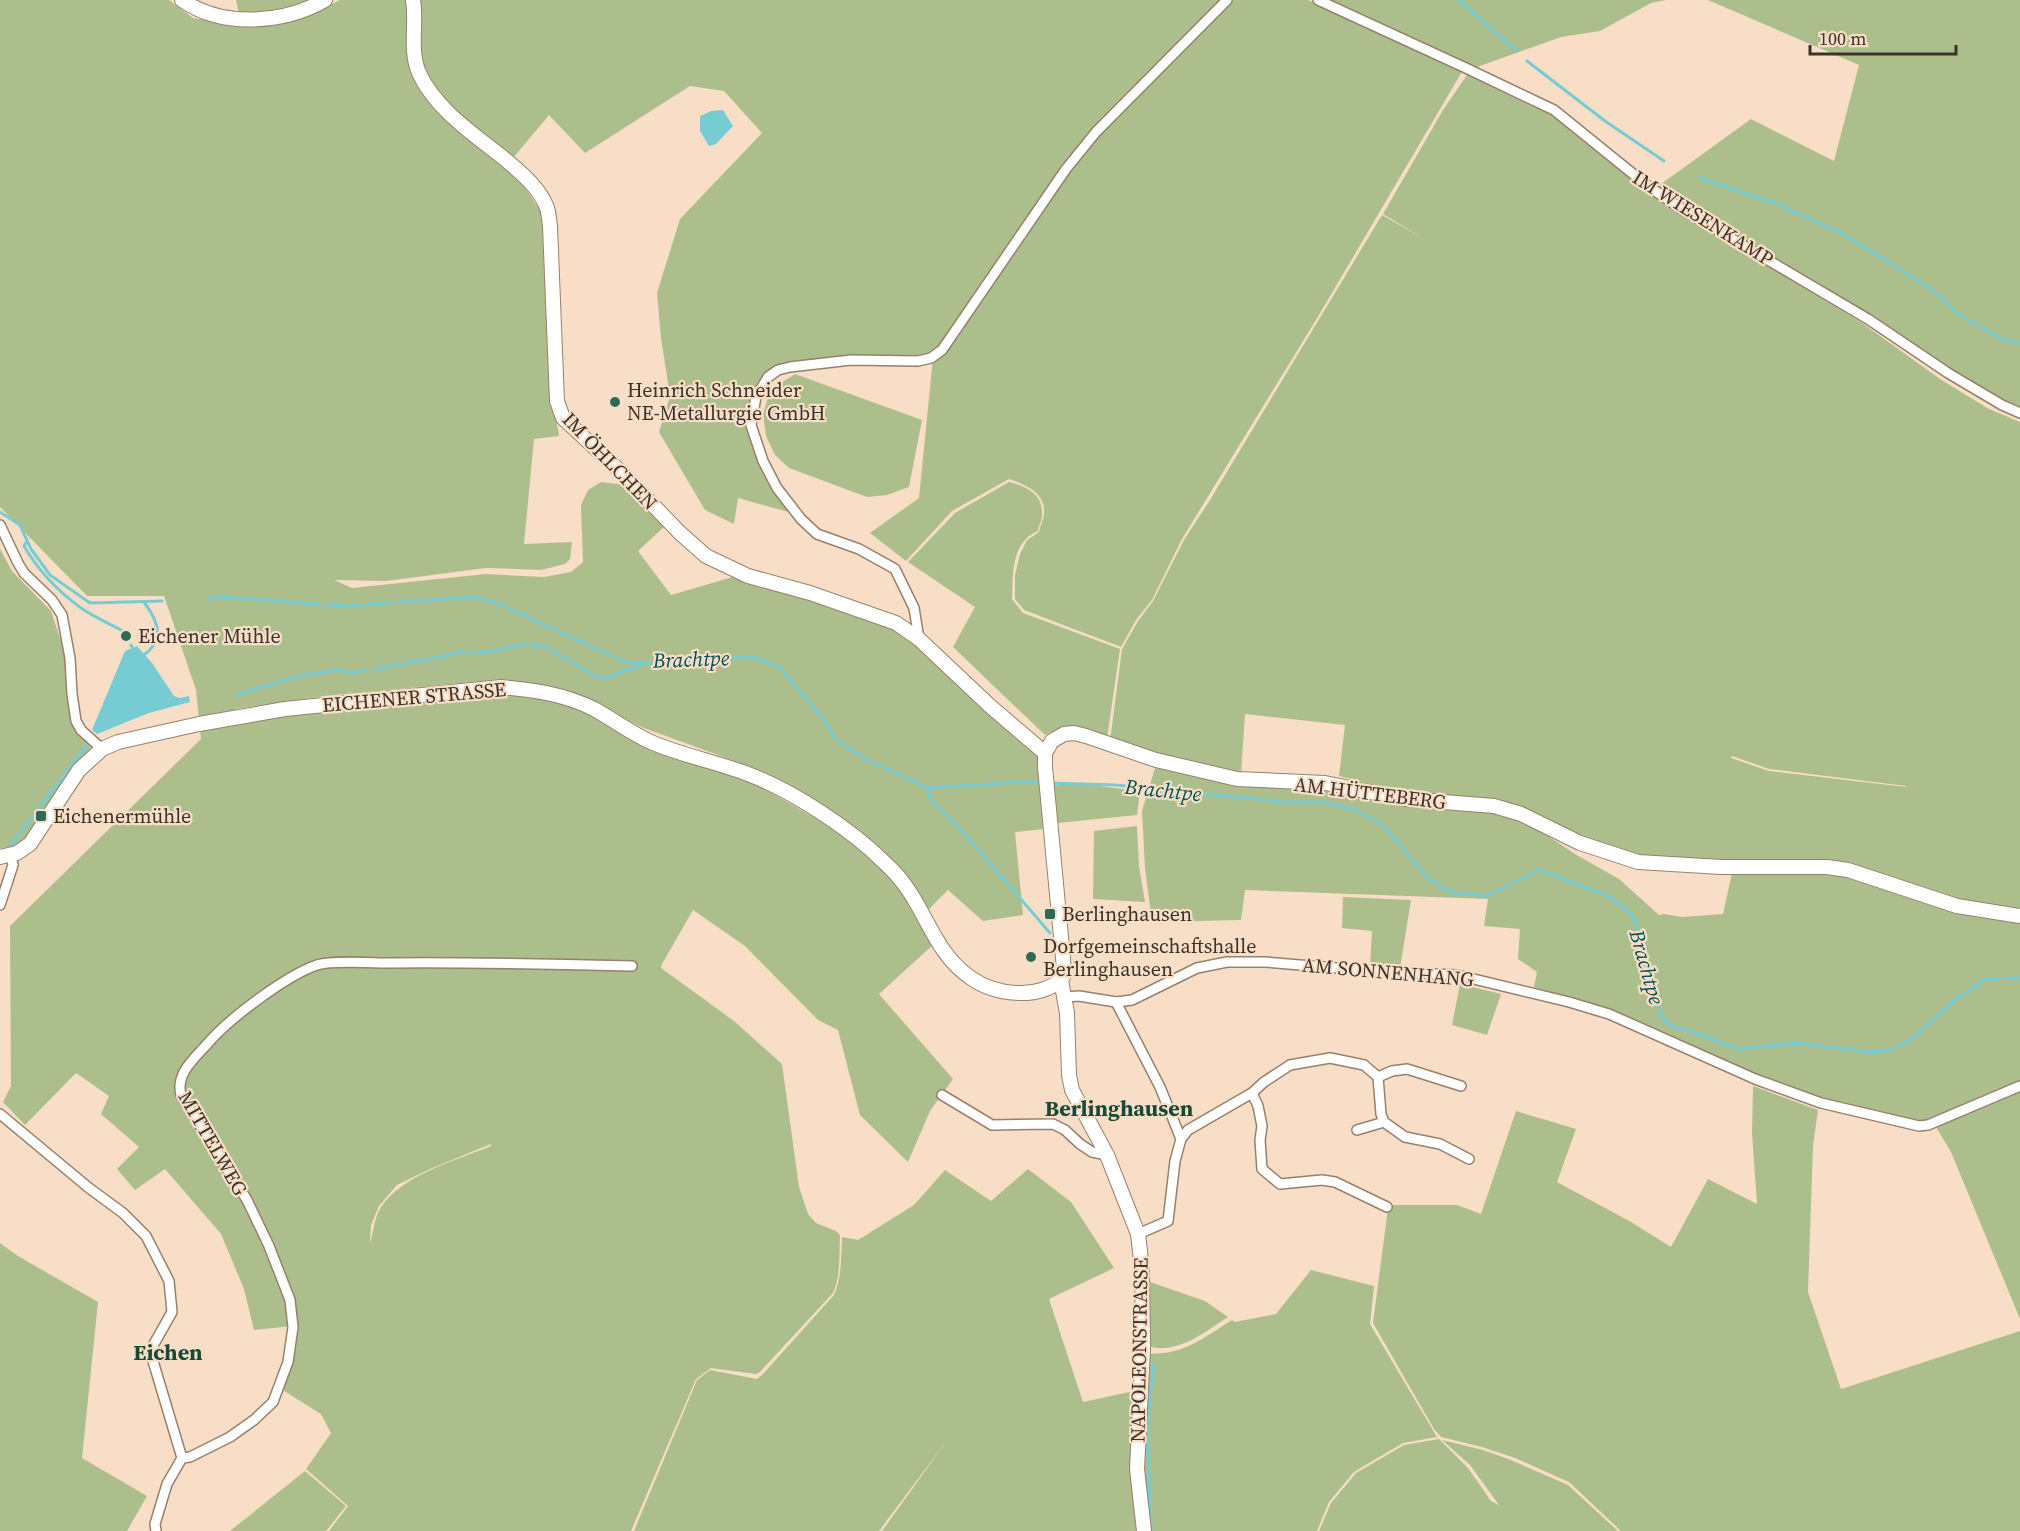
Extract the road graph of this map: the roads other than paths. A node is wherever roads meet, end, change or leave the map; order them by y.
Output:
1 (182, 0) edge
2 (325, 0) edge
3 (413, 0) edge
4 (1227, 0) edge
5 (1318, 0) edge
6 (2020, 413) edge
7 (0, 525) edge
8 (919, 639) junction
9 (102, 749) junction
10 (1045, 760) junction
11 (6, 856) edge
12 (0, 904) edge
13 (2020, 916) edge
14 (632, 966) dead end
15 (1061, 980) junction
16 (1065, 997) junction
17 (1116, 1002) junction
18 (1378, 1077) junction
19 (1461, 1086) dead end
20 (2020, 1086) edge
21 (1252, 1093) junction
22 (942, 1095) dead end
23 (0, 1114) edge
24 (1384, 1122) junction
25 (1357, 1130) dead end
26 (1181, 1138) junction
27 (1107, 1155) junction
28 (1469, 1159) dead end
29 (1387, 1207) dead end
30 (1138, 1234) junction
31 (182, 1458) junction
32 (156, 1531) edge
33 (1143, 1531) edge

1 - 2 main road
3 - 8 main road, IM ÖHLCHEN
4 - 8 street
5 - 6 street, IM WIESENKAMP
7 - 9 street
8 - 10 main road, IM ÖHLCHEN
9 - 11 main road
9 - 15 main road, EICHENER STRASSE
10 - 13 main road, AM HÜTTEBERG
10 - 15 main road, NAPOLEONSTRASSE
11 - 12 street
14 - 31 street, MITTELWEG
15 - 16 main road, NAPOLEONSTRASSE
16 - 17 street, AM SONNENHANG
16 - 27 main road, NAPOLEONSTRASSE
17 - 20 street, AM SONNENHANG
17 - 26 street
18 - 19 street
18 - 21 street
18 - 24 street
21 - 26 street
21 - 29 street
22 - 27 street
23 - 31 street
24 - 25 street
24 - 28 street
26 - 30 street
27 - 30 main road, NAPOLEONSTRASSE
30 - 33 main road, NAPOLEONSTRASSE
31 - 32 street

